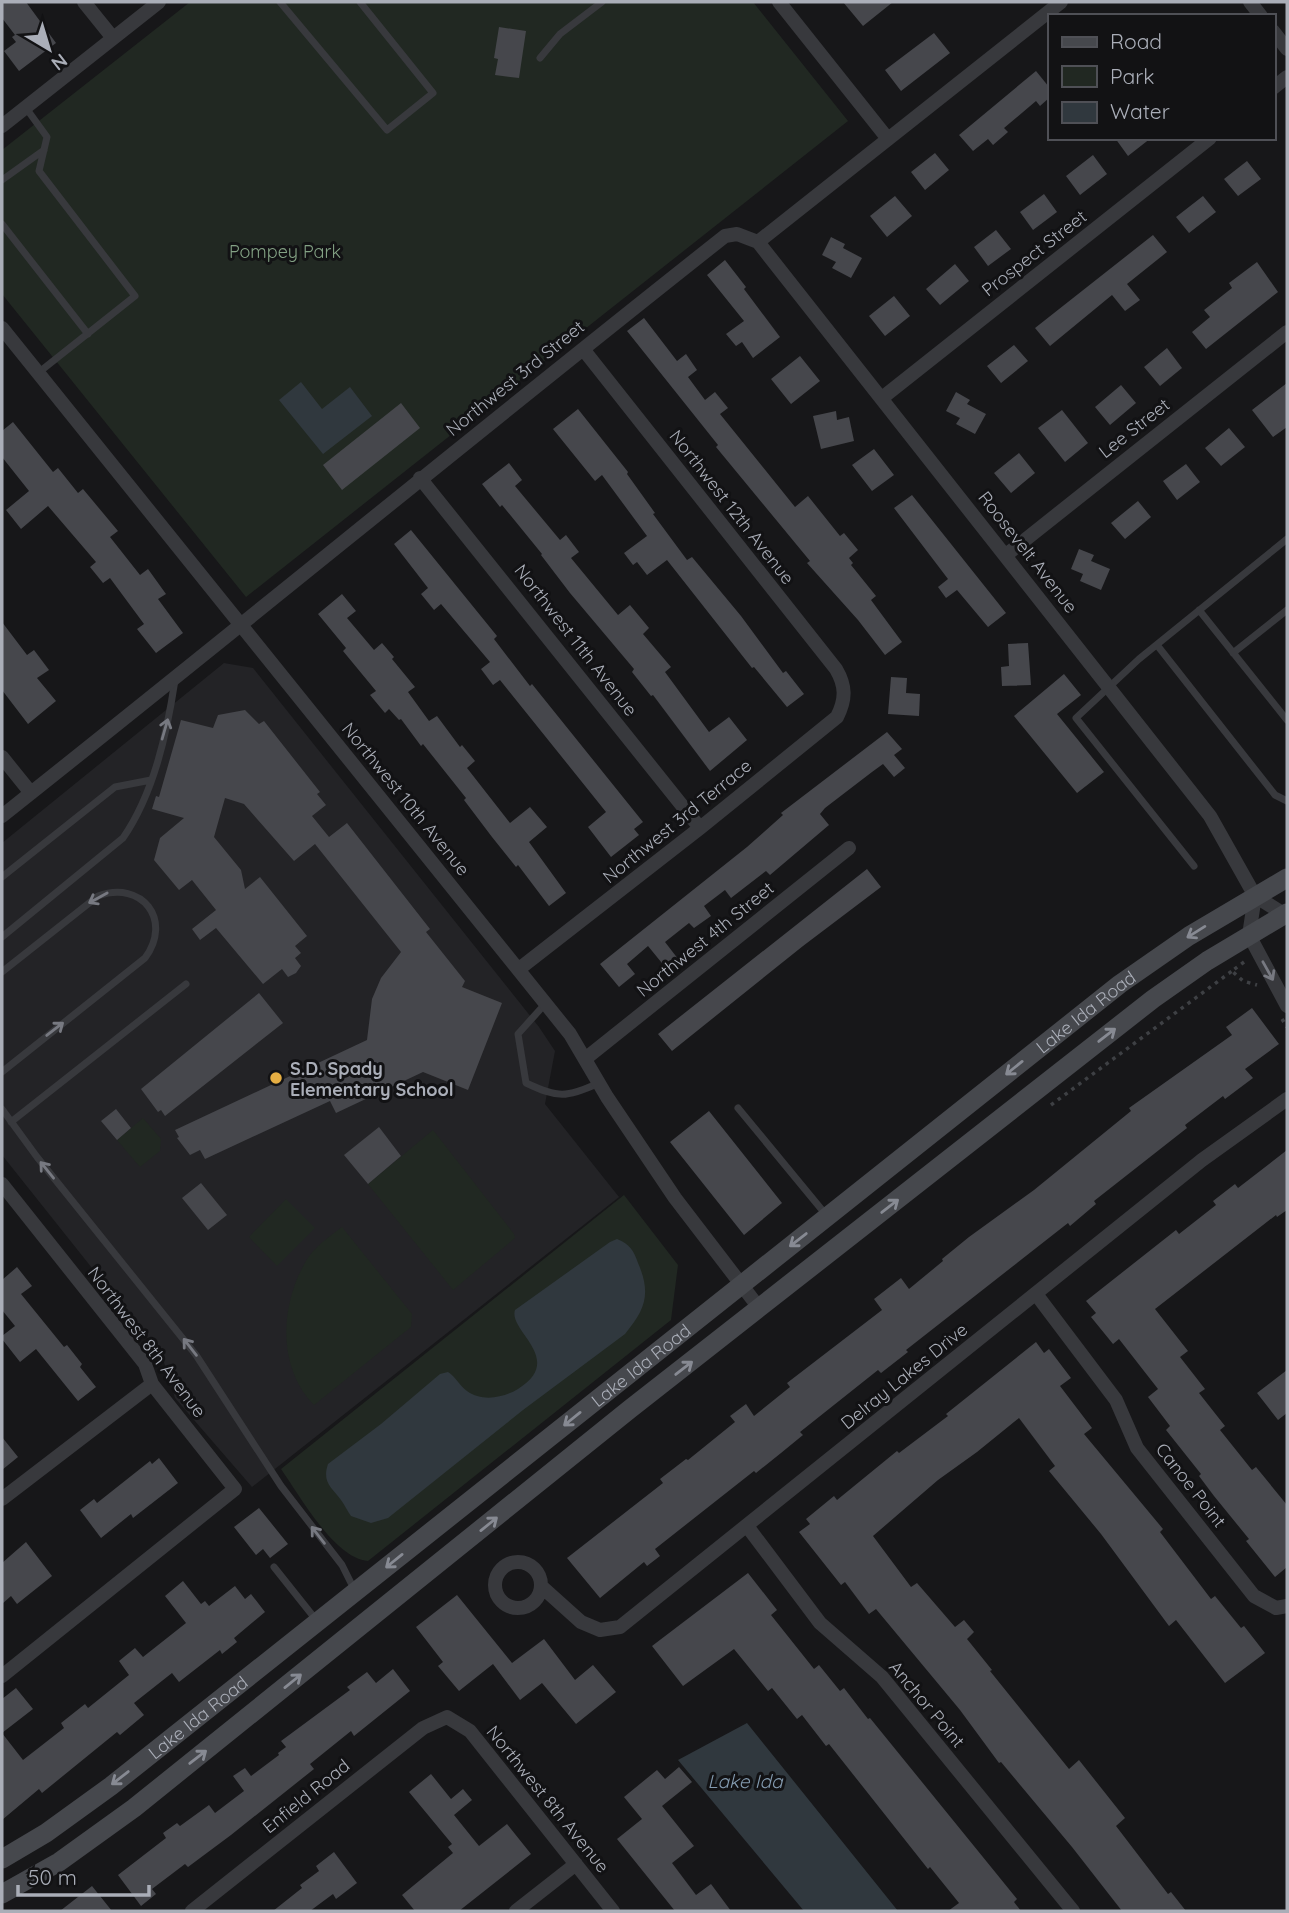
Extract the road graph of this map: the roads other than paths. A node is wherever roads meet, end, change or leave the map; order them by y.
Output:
1 (84, 2) edge
2 (159, 2) edge
3 (281, 2) edge
4 (360, 2) edge
5 (602, 2) edge
6 (779, 2) edge
7 (1061, 2) edge
8 (1275, 34) edge
9 (113, 38) junction
10 (1287, 49) edge
11 (540, 58) dead end
12 (25, 107) junction
13 (4, 120) edge
14 (888, 139) junction
15 (1207, 140) edge
16 (44, 149) junction
17 (2, 180) edge
18 (2, 224) edge
19 (758, 242) junction
20 (2, 328) edge
21 (1287, 332) edge
22 (88, 334) junction
23 (583, 349) junction
24 (38, 373) junction
25 (882, 398) junction
26 (420, 478) junction
27 (1287, 539) edge
28 (1006, 555) junction
29 (1199, 610) junction
30 (1287, 610) edge
31 (241, 625) junction
32 (1157, 645) junction
33 (1233, 653) junction
34 (176, 677) junction
35 (1109, 687) junction
36 (845, 693) joint
37 (1287, 720) edge
38 (2, 757) edge
39 (151, 780) junction
40 (31, 793) junction
41 (1287, 801) edge
42 (2, 816) edge
43 (699, 828) junction
44 (849, 848) dead end
45 (1194, 866) dead end
46 (2, 877) edge
47 (1287, 878) edge
48 (1255, 896) junction
49 (1287, 914) edge
50 (1249, 935) junction
51 (2, 937) edge
52 (519, 969) junction
53 (2, 972) edge
54 (186, 984) dead end
55 (546, 1003) junction
56 (1287, 1006) edge
57 (586, 1059) junction
58 (2, 1072) edge
59 (599, 1083) junction
60 (1287, 1099) edge
61 (738, 1108) dead end
62 (2, 1109) edge
63 (11, 1122) junction
64 (2, 1184) edge
65 (827, 1217) junction
66 (741, 1285) junction
67 (1037, 1294) junction
68 (760, 1309) junction
69 (152, 1384) junction
70 (2, 1499) edge
71 (747, 1526) junction
72 (274, 1567) dead end
73 (542, 1587) dead end
74 (355, 1592) junction
75 (1287, 1606) edge
76 (318, 1622) junction
77 (340, 1644) junction
78 (2, 1676) edge
79 (447, 1717) joint
80 (86, 1805) junction
81 (104, 1830) junction
82 (2, 1859) edge
83 (576, 1864) junction
84 (2, 1894) edge
85 (192, 1911) edge
86 (516, 1911) edge
87 (613, 1911) edge
88 (1073, 1911) edge

1 - 9 street
2 - 9 street
3 - 4 lane
5 - 11 lane
6 - 14 street
7 - 14 street
8 - 10 street
9 - 12 street
12 - 13 street
12 - 16 lane
14 - 19 street
15 - 25 street, Prospect Street
16 - 17 lane
16 - 22 lane
18 - 22 lane
19 - 23 street, Northwest 3rd Street
19 - 25 street, Roosevelt Avenue
20 - 24 street, Northwest 10th Avenue
21 - 28 street, Lee Street
22 - 24 lane
23 - 26 street, Northwest 3rd Street
23 - 36 street, Northwest 12th Avenue
24 - 31 street, Northwest 10th Avenue
25 - 28 street, Roosevelt Avenue
26 - 31 street, Northwest 3rd Street
26 - 43 street, Northwest 11th Avenue
27 - 29 lane
28 - 35 street, Roosevelt Avenue
29 - 32 lane
29 - 33 lane
30 - 33 lane
31 - 34 street, Northwest 3rd Street
31 - 52 street, Northwest 10th Avenue
32 - 35 lane
32 - 41 lane
33 - 37 lane
39 -> 34 lane
34 - 40 street, Northwest 3rd Street
35 - 45 lane
35 - 48 street, Roosevelt Avenue
36 - 43 street, Northwest 3rd Terrace
38 - 40 street
39 - 46 lane
39 - 51 lane
40 - 42 street, Northwest 3rd Street
43 - 52 street, Northwest 3rd Terrace
44 - 57 street, Northwest 4th Street
47 - 48 street, Lake Ida Road
48 - 49 street
48 - 50 street
48 -> 65 street, Lake Ida Road
49 - 50 street, Lake Ida Road
50 -> 56 street
68 -> 50 street, Lake Ida Road
52 - 55 street, Northwest 10th Avenue
58 -> 53 lane
54 - 63 lane
55 - 57 street, Northwest 10th Avenue
55 - 59 lane
57 - 59 street, Northwest 10th Avenue
59 - 66 street, Northwest 10th Avenue
60 - 67 street, Delray Lakes Drive
61 - 65 lane
62 - 63 lane
74 -> 63 lane
64 - 69 street, Northwest 8th Avenue
65 -> 66 street, Lake Ida Road
66 - 68 street, Northwest 10th Avenue
66 -> 74 street, Lake Ida Road
67 - 71 street, Delray Lakes Drive
67 - 75 street, Canoe Point
77 -> 68 street, Lake Ida Road
69 - 70 street
69 - 78 street, Northwest 8th Avenue
71 - 73 street, Delray Lakes Drive
71 - 88 street, Anchor Point
72 - 76 lane
74 - 76 street, Lake Ida Road
74 - 77 street
76 -> 80 street, Lake Ida Road
81 -> 77 street, Lake Ida Road
79 - 83 street, Northwest 8th Avenue
79 - 85 street, Enfield Road
80 - 81 street
80 - 82 street, Lake Ida Road
81 - 84 street, Lake Ida Road
83 - 86 street
83 - 87 street, Northwest 8th Avenue

